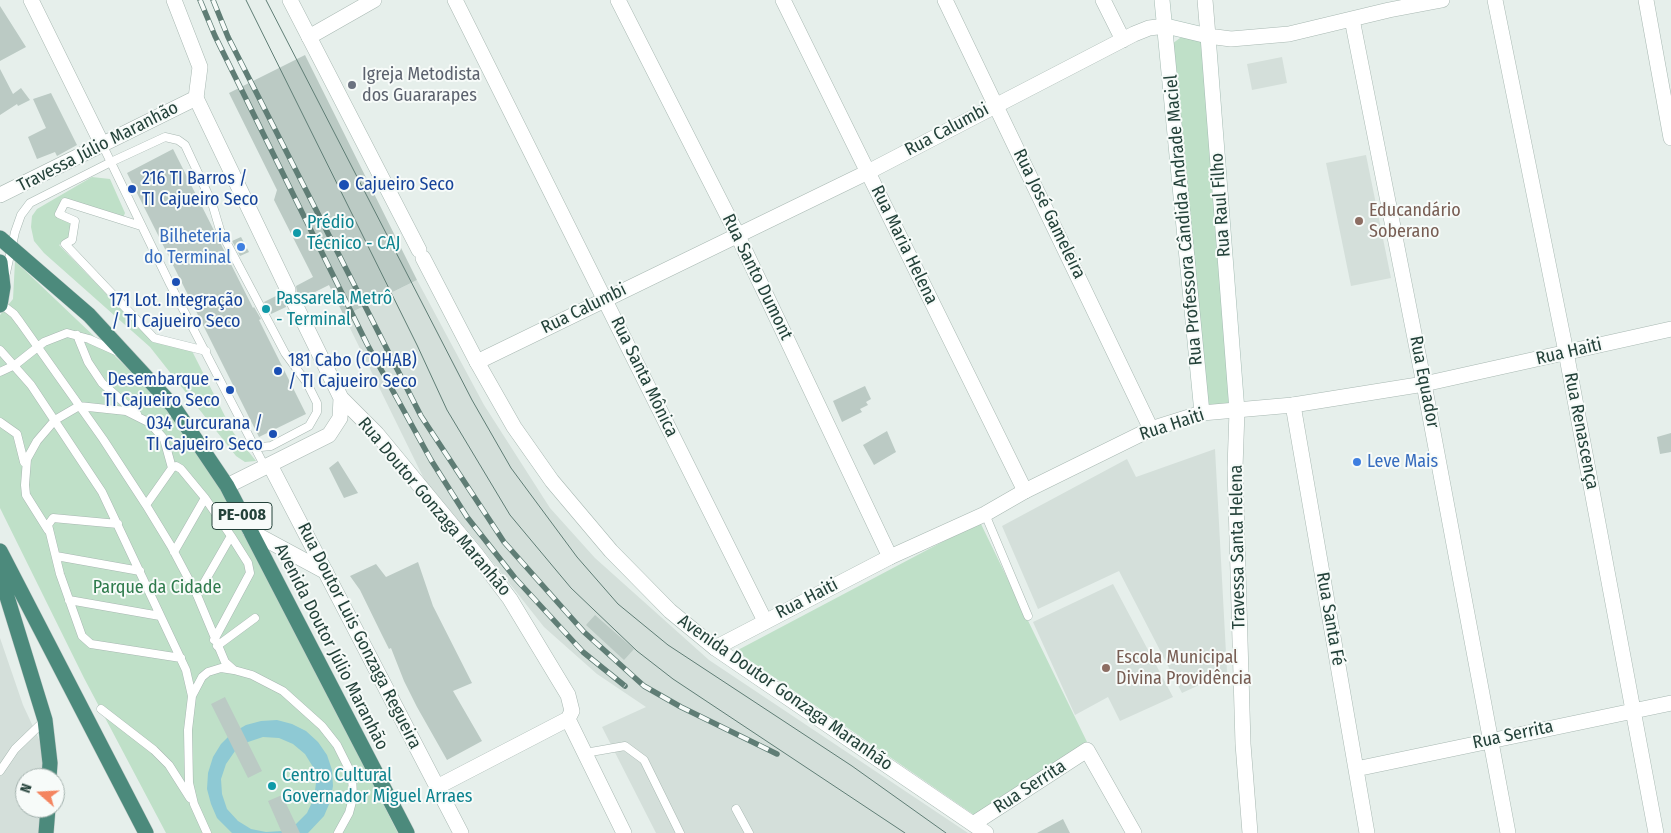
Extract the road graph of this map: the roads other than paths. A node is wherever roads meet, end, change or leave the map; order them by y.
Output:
1 (31, 0) edge
2 (174, 0) edge
3 (290, 0) edge
4 (374, 0) edge
5 (456, 0) edge
6 (618, 0) edge
7 (783, 0) edge
8 (945, 0) edge
9 (1103, 0) edge
10 (1162, 0) edge
11 (1205, 0) edge
12 (1442, 0) edge
13 (1495, 0) edge
14 (1646, 0) edge
15 (1352, 19) junction
16 (1166, 26) junction
17 (1208, 36) junction
18 (309, 37) junction
19 (1123, 40) junction
20 (196, 98) junction
21 (996, 104) junction
22 (1671, 138) edge
23 (102, 144) junction
24 (111, 162) junction
25 (868, 172) junction
26 (0, 195) edge
27 (141, 226) junction
28 (737, 234) junction
29 (5, 243) edge
30 (0, 262) edge
31 (3, 288) junction
32 (605, 298) junction
33 (0, 304) edge
34 (1671, 329) edge
35 (77, 336) junction
36 (38, 347) junction
37 (0, 350) edge
38 (206, 351) junction
39 (1566, 352) junction
40 (131, 358) junction
41 (477, 362) junction
42 (15, 364) junction
43 (0, 372) edge
44 (1424, 384) junction
45 (340, 398) junction
46 (1293, 405) junction
47 (79, 406) junction
48 (1237, 411) junction
49 (1202, 414) junction
50 (142, 419) junction
51 (55, 420) junction
52 (0, 422) edge
53 (1151, 429) junction
54 (252, 442) junction
55 (268, 466) junction
56 (172, 468) junction
57 (25, 471) junction
58 (227, 486) junction
59 (1025, 491) junction
60 (205, 498) junction
61 (146, 505) junction
62 (986, 514) junction
63 (118, 524) junction
64 (48, 530) junction
65 (250, 531) junction
66 (232, 536) junction
67 (0, 551) edge
68 (174, 552) junction
69 (56, 556) junction
70 (890, 558) junction
71 (140, 571) junction
72 (326, 572) junction
73 (0, 574) edge
74 (196, 595) junction
75 (69, 600) junction
76 (160, 616) junction
77 (1028, 616) dead end
78 (255, 618) dead end
79 (765, 621) junction
80 (216, 643) junction
81 (714, 648) junction
82 (180, 658) junction
83 (234, 670) junction
84 (192, 696) junction
85 (1671, 703) edge
86 (101, 709) dead end
87 (1633, 710) junction
88 (568, 719) junction
89 (45, 720) junction
90 (1492, 740) junction
91 (585, 754) junction
92 (50, 768) edge
93 (1356, 769) junction
94 (0, 771) edge
95 (437, 787) junction
96 (194, 804) junction
97 (736, 809) dead end
98 (47, 818) edge
99 (973, 824) junction
100 (46, 833) edge
101 (146, 833) edge
102 (207, 833) edge
103 (338, 833) edge
104 (407, 833) edge
105 (461, 833) edge
106 (624, 833) edge
107 (680, 833) edge
108 (748, 833) edge
109 (986, 833) edge
110 (1134, 833) edge
111 (1250, 833) edge
112 (1367, 833) edge
113 (1508, 833) edge
114 (1656, 833) edge

1 - 23 street
2 - 20 street
3 - 18 street, Avenida Doutor Gonzaga Maranhão
4 - 18 street
5 - 32 street, Rua Santa Mônica
6 - 28 street, Rua Santo Dumont
7 - 25 street, Rua Maria Helena
8 - 21 street, Rua José Gameleira
9 - 19 street
10 - 16 street, Rua Professora Cândida Andrade Maciel
11 - 17 street, Rua Raul Filho
12 - 15 street, Rua Calumbi
13 - 39 street, Rua Renascença
14 - 22 street
15 - 17 street, Rua Calumbi
15 - 44 street, Rua Equador
16 - 17 street, Rua Calumbi
16 - 19 street, Rua Calumbi
16 - 49 street, Rua Professora Cândida Andrade Maciel
17 - 48 street, Rua Raul Filho
18 - 41 street, Avenida Doutor Gonzaga Maranhão
19 - 21 street, Rua Calumbi
20 - 23 street, Travessa Júlio Maranhão
20 - 45 street
21 - 25 street, Rua Calumbi
21 - 53 street, Rua José Gameleira
23 - 24 lane
23 - 26 street, Travessa Júlio Maranhão
24 - 27 lane
24 - 29 lane
24 - 54 lane
25 - 28 street, Rua Calumbi
25 - 59 street, Rua Maria Helena
27 - 38 lane
27 - 38 lane
28 - 32 street, Rua Calumbi
28 - 70 street, Rua Santo Dumont
29 - 31 lane
29 - 40 highway, Avenida Doutor Júlio Maranhão / PE-008
30 - 31 highway
31 - 33 highway
32 - 41 street, Rua Calumbi
32 - 79 street, Rua Santa Mônica
33 - 36 lane
34 - 39 street, Rua Haiti
35 - 36 lane
35 - 40 lane
35 - 50 lane
36 - 42 lane
36 - 47 lane
37 - 42 lane
38 - 54 lane
39 - 44 street, Rua Haiti
39 - 87 street, Rua Renascença
40 - 58 highway, Avenida Doutor Júlio Maranhão / PE-008
41 - 81 street, Avenida Doutor Gonzaga Maranhão
42 - 43 lane
42 - 51 lane
44 - 46 street, Rua Haiti
44 - 90 street, Rua Equador
45 - 55 street
45 - 88 street, Rua Doutor Gonzaga Maranhão
46 - 48 street, Rua Haiti
46 - 93 street, Rua Santa Fé
47 - 50 lane
47 - 51 lane
47 - 61 lane
48 - 49 street, Rua Haiti
48 - 111 street, Travessa Santa Helena
49 - 53 street, Rua Haiti
50 - 56 lane
51 - 57 lane
51 - 63 lane
52 - 57 lane
53 - 59 street, Rua Haiti
54 - 55 lane
55 - 58 street
55 - 72 street, Rua Doutor Luis Gonzaga Regueira
56 - 60 lane
56 - 61 lane
57 - 64 lane
58 - 65 highway, Avenida Doutor Júlio Maranhão / PE-008
59 - 62 street, Rua Haiti
60 - 66 lane
60 - 68 lane
61 - 68 lane
62 - 70 street, Rua Haiti
62 - 77 lane
63 - 64 lane
63 - 71 lane
64 - 69 lane
65 - 72 street
65 - 104 highway, Avenida Doutor Júlio Maranhão / PE-008
66 - 74 lane
66 - 80 lane
67 - 101 highway
68 - 74 lane
69 - 71 lane
69 - 75 lane
70 - 79 street, Rua Haiti
71 - 76 lane
72 - 95 street, Rua Doutor Luis Gonzaga Regueira
73 - 89 highway
74 - 80 lane
75 - 76 lane
75 - 82 lane
76 - 82 lane
78 - 80 lane
79 - 81 street, Rua Haiti
80 - 83 lane
81 - 99 street, Avenida Doutor Gonzaga Maranhão
82 - 84 lane
83 - 84 lane
83 - 103 lane
84 - 96 lane
85 - 87 street, Rua Serrita
86 - 96 lane
87 - 90 street, Rua Serrita
87 - 114 street, Rua Renascença
88 - 91 street, Rua Doutor Gonzaga Maranhão
88 - 95 street
89 - 92 highway
89 - 94 lane
90 - 93 street, Rua Serrita
90 - 113 street, Rua Equador
91 - 106 street, Rua Doutor Gonzaga Maranhão
91 - 107 lane
93 - 112 street, Rua Santa Fé
95 - 105 street, Rua Doutor Luis Gonzaga Regueira
96 - 102 lane
97 - 108 lane
98 - 100 highway
99 - 109 street, Avenida Doutor Gonzaga Maranhão
99 - 110 street, Rua Serrita

